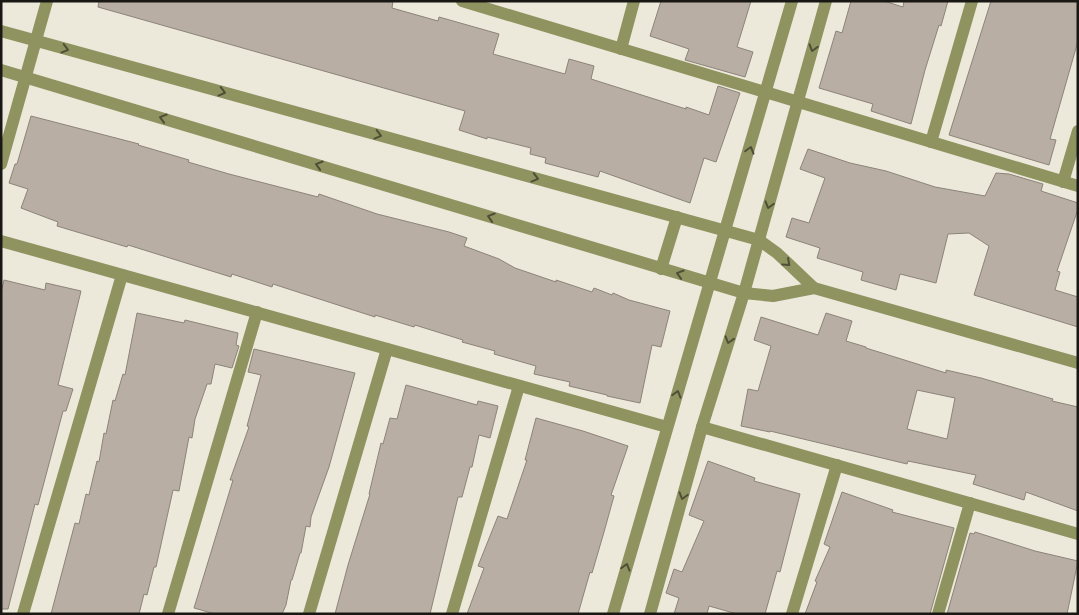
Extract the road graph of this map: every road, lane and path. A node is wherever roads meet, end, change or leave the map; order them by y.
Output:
1 (48, 1) edge
2 (462, 1) edge
3 (634, 1) edge
4 (792, 1) edge
5 (826, 1) edge
6 (972, 1) edge
7 (481, 4) edge
8 (1, 31) edge
9 (36, 41) junction
10 (621, 49) junction
11 (1, 70) edge
12 (26, 76) junction
13 (767, 92) junction
14 (798, 102) junction
15 (1078, 131) edge
16 (931, 142) junction
17 (1, 164) edge
18 (1064, 182) junction
19 (1078, 186) edge
20 (677, 217) junction
21 (726, 231) junction
22 (759, 240) junction
23 (1, 241) edge
24 (661, 269) junction
25 (122, 275) junction
26 (710, 283) junction
27 (814, 288) junction
28 (744, 294) junction
29 (257, 312) junction
30 (387, 349) junction
31 (1078, 363) edge
32 (519, 386) junction
33 (667, 427) junction
34 (702, 427) junction
35 (837, 465) junction
36 (970, 503) junction
37 (1078, 534) edge
38 (23, 614) edge
39 (168, 614) edge
40 (309, 614) edge
41 (452, 614) edge
42 (612, 614) edge
43 (650, 614) edge
44 (792, 614) edge
45 (938, 614) edge

1 - 9 street
2 - 7 street
3 - 10 street
4 - 13 street
5 -> 14 street
6 - 16 street
7 - 10 street
8 - 9 street
9 - 12 street
9 -> 20 street
10 - 13 street
11 - 12 street
12 - 17 street
24 -> 12 street
13 - 14 street
21 -> 13 street
14 - 16 street
14 -> 22 street
15 - 18 street
16 - 18 street
18 - 19 street
20 - 21 street
20 - 24 street
21 - 22 street
21 - 26 street
22 -> 27 street
22 - 28 street
23 - 25 street
26 -> 24 street
25 - 29 street
25 - 38 street
26 - 28 street
33 -> 26 street
27 - 28 street
27 - 31 street
28 -> 34 street
29 - 30 street
29 - 39 street
30 - 32 street
30 - 40 street
32 - 33 street
32 - 41 street
42 -> 33 street
34 - 35 street
34 -> 43 street
35 - 36 street
35 - 44 street
36 - 37 street
36 - 45 street

